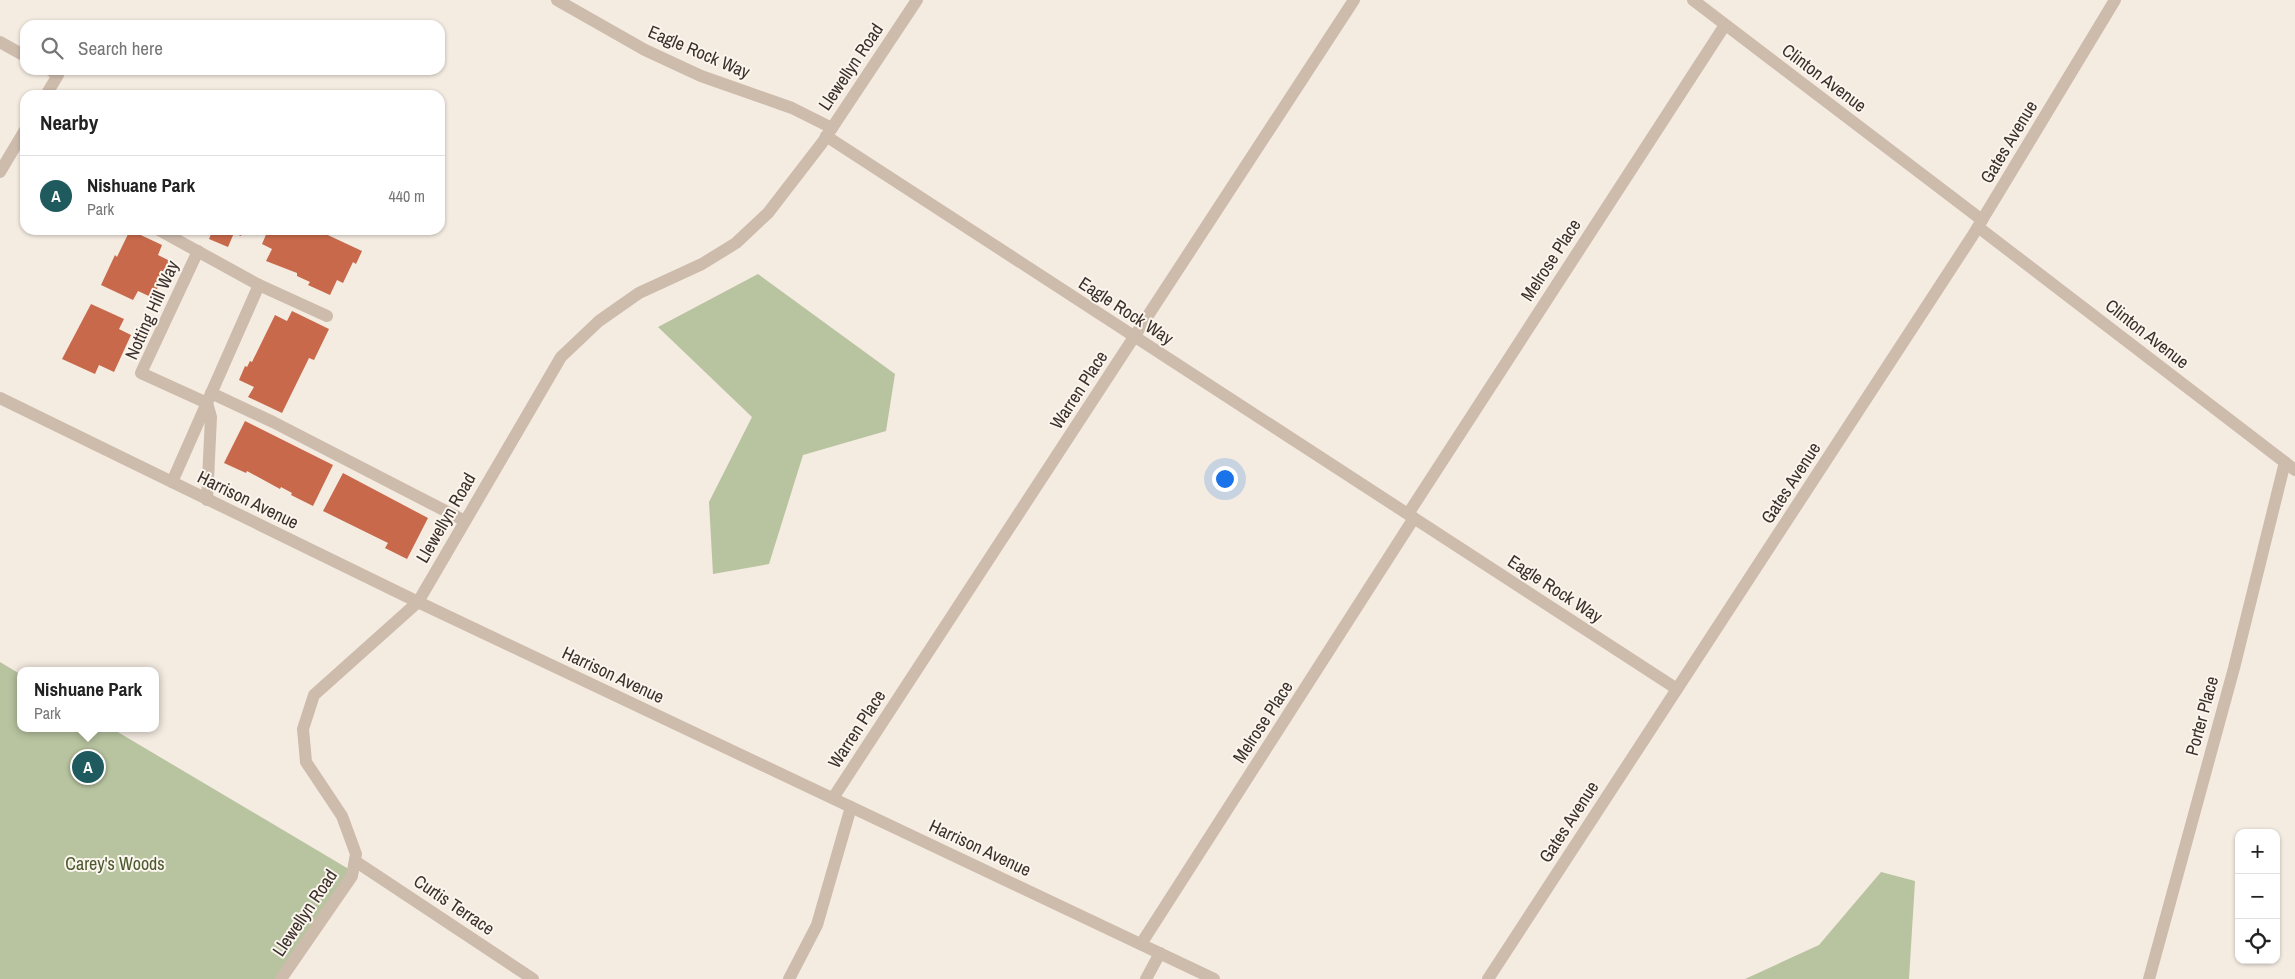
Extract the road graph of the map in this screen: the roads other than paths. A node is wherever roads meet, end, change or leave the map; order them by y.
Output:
1 (557, 0) edge
2 (916, 0) edge
3 (1354, 0) edge
4 (1693, 0) edge
5 (2115, 0) edge
6 (1725, 24) junction
7 (0, 42) edge
8 (20, 53) edge
9 (53, 75) edge
10 (48, 90) edge
11 (829, 132) junction
12 (20, 138) edge
13 (0, 172) edge
14 (1980, 224) junction
15 (168, 235) edge
16 (198, 251) junction
17 (259, 285) junction
18 (327, 316) dead end
19 (1134, 337) junction
20 (0, 398) edge
21 (209, 398) junction
22 (2290, 466) edge
23 (172, 482) junction
24 (207, 500) junction
25 (1411, 516) junction
26 (465, 521) junction
27 (418, 602) junction
28 (1677, 689) junction
29 (833, 798) junction
30 (851, 807) junction
31 (355, 861) junction
32 (1141, 944) junction
33 (1160, 953) junction
34 (281, 979) edge
35 (533, 979) edge
36 (789, 979) edge
37 (1146, 979) edge
38 (1214, 979) edge
39 (1488, 979) edge
40 (2149, 979) edge

1 - 11 street, Eagle Rock Way
2 - 11 street, Llewellyn Road
3 - 19 street, Warren Place
4 - 6 street, Clinton Avenue
5 - 14 street, Gates Avenue
6 - 14 street, Clinton Avenue
6 - 25 street, Melrose Place
7 - 8 street
9 - 10 street
11 - 19 street, Eagle Rock Way
11 - 26 street, Llewellyn Road
12 - 13 street
14 - 22 street, Clinton Avenue
14 - 28 street, Gates Avenue
15 - 16 street, Notting Hill Way
16 - 17 street, Notting Hill Way
16 - 21 street, Notting Hill Way
17 - 18 street, Notting Hill Way
17 - 21 street
19 - 25 street, Eagle Rock Way
19 - 29 street, Warren Place
20 - 23 street, Harrison Avenue
21 - 23 street
21 - 24 street
21 - 26 street
22 - 40 street, Porter Place
23 - 24 street, Harrison Avenue
24 - 27 street, Harrison Avenue
25 - 28 street, Eagle Rock Way
25 - 32 street, Melrose Place
26 - 27 street, Llewellyn Road
27 - 29 street, Harrison Avenue
27 - 31 street, Llewellyn Road
28 - 39 street, Gates Avenue
29 - 30 street, Harrison Avenue
30 - 32 street, Harrison Avenue
30 - 36 street
31 - 34 street, Llewellyn Road
31 - 35 street, Curtis Terrace
32 - 33 street, Harrison Avenue
33 - 37 street
33 - 38 street, Harrison Avenue

